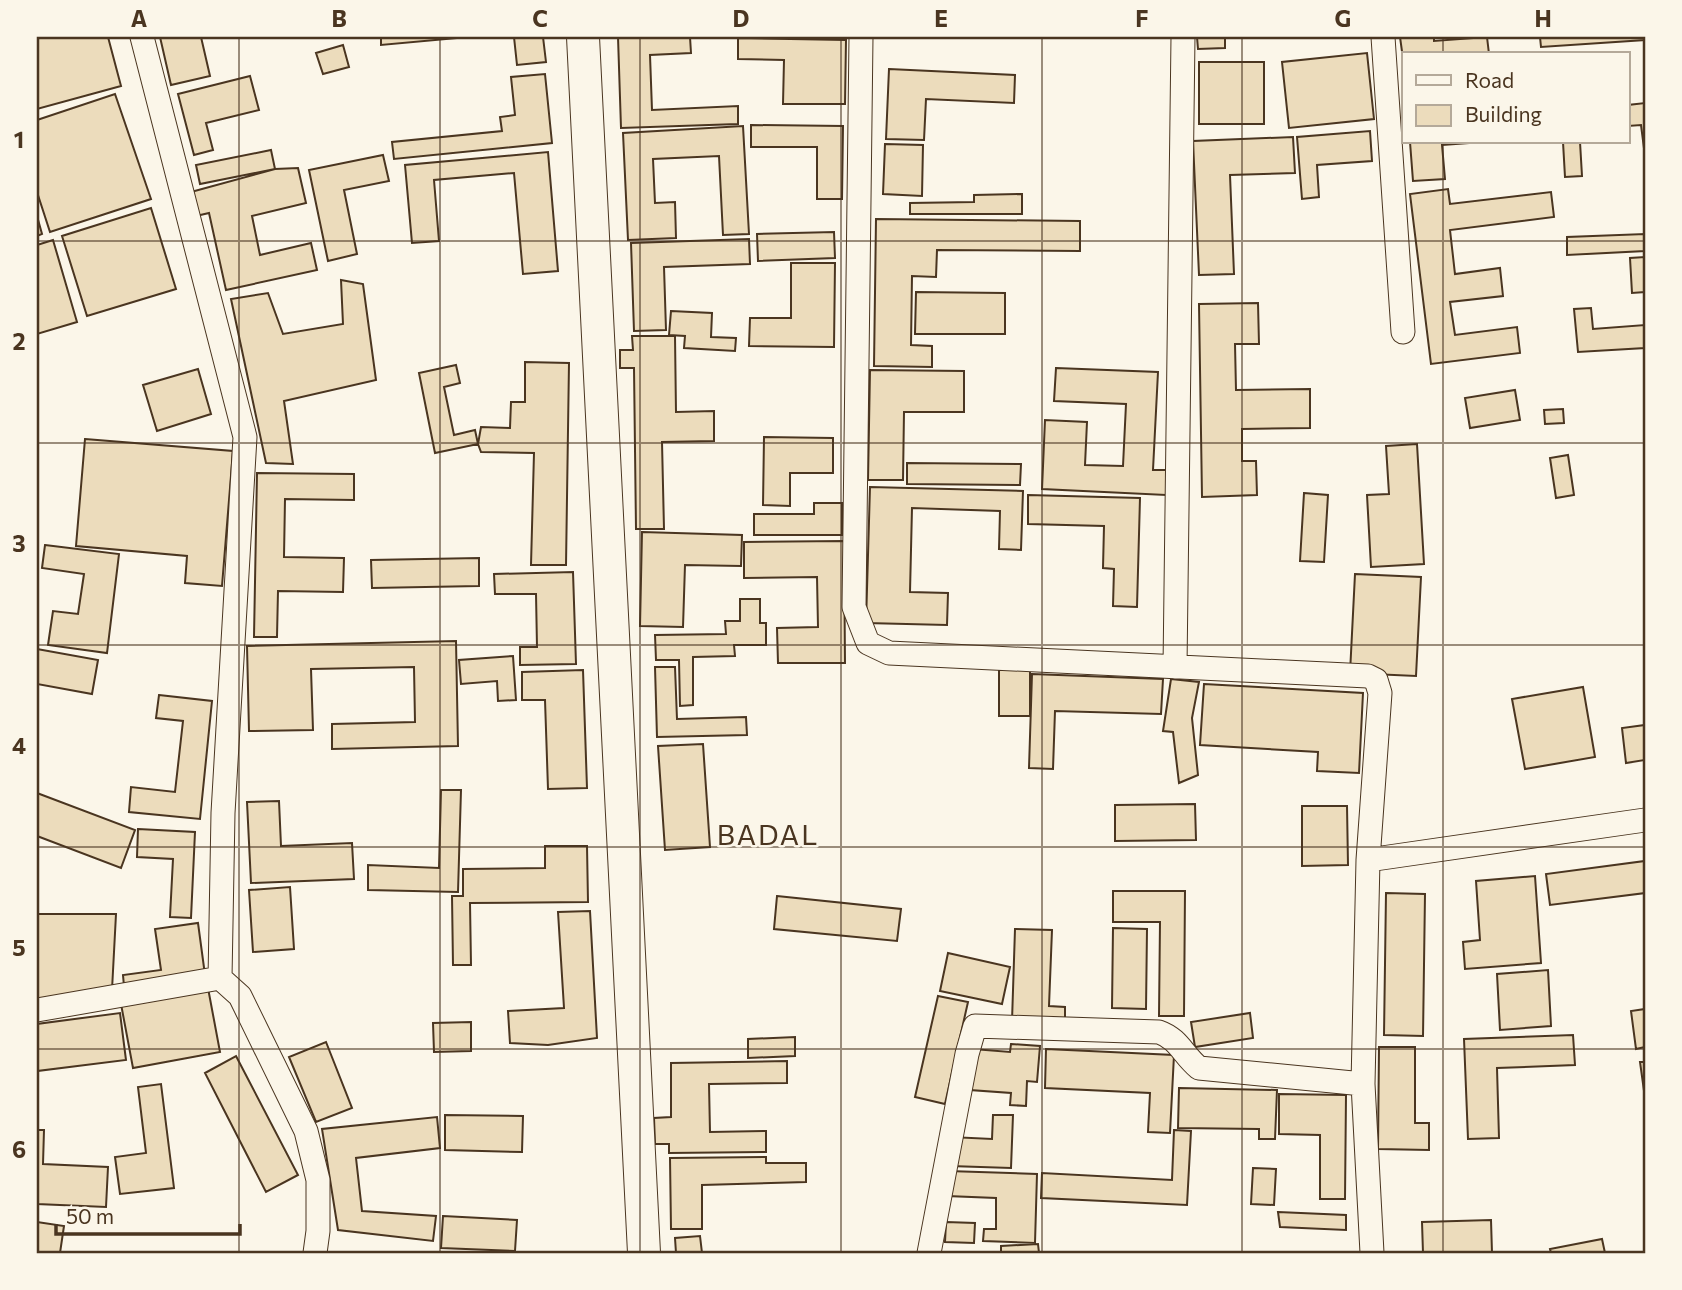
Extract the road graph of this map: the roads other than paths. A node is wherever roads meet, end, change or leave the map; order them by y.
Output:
1 (142, 37) edge
2 (583, 37) edge
3 (861, 37) edge
4 (1183, 37) edge
5 (1383, 37) edge
6 (1403, 332) dead end
7 (1175, 667) junction
8 (1645, 820) edge
9 (1368, 860) junction
10 (220, 978) junction
11 (37, 1010) edge
12 (1363, 1084) junction
13 (315, 1253) edge
14 (644, 1253) edge
15 (929, 1253) edge
16 (1372, 1253) edge

1 - 10 street
2 - 14 street
3 - 7 street
4 - 7 street
5 - 6 street
7 - 9 street
8 - 9 street
9 - 12 street
10 - 11 street
10 - 13 street
12 - 15 street
12 - 16 street

